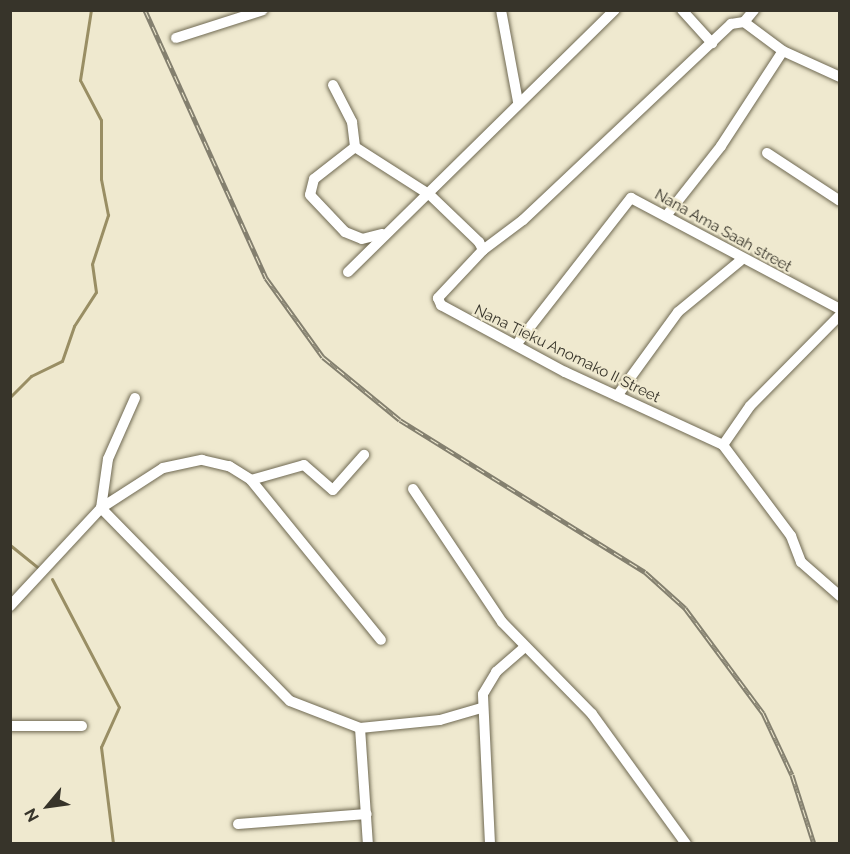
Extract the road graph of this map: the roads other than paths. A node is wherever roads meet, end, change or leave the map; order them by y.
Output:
1 (263, 10) edge
2 (501, 10) edge
3 (615, 10) edge
4 (682, 10) edge
5 (754, 10) edge
6 (744, 22) junction
7 (176, 38) dead end
8 (712, 43) junction
9 (783, 51) junction
10 (840, 77) edge
11 (333, 86) dead end
12 (518, 102) junction
13 (355, 147) junction
14 (767, 153) dead end
15 (430, 195) junction
16 (840, 201) edge
17 (666, 216) junction
18 (387, 231) junction
19 (483, 250) junction
20 (740, 261) junction
21 (348, 272) dead end
22 (840, 309) edge
23 (840, 315) edge
24 (516, 345) junction
25 (617, 396) junction
26 (135, 399) dead end
27 (723, 445) junction
28 (364, 455) dead end
29 (251, 480) junction
30 (413, 489) dead end
31 (101, 508) junction
32 (840, 596) edge
33 (10, 606) edge
34 (381, 640) dead end
35 (524, 648) junction
36 (481, 708) junction
37 (10, 726) edge
38 (82, 726) dead end
39 (360, 728) junction
40 (367, 814) junction
41 (238, 824) dead end
42 (368, 843) edge
43 (490, 843) edge
44 (686, 843) edge

1 - 7 street
2 - 12 street
3 - 12 street
4 - 8 street
5 - 6 street
6 - 8 street
6 - 9 street
8 - 19 street
9 - 10 street
9 - 17 street
11 - 13 street
12 - 15 street
13 - 15 street
13 - 18 street
14 - 16 street
15 - 18 street
15 - 19 street
17 - 20 street, Nana Ama Saah street
17 - 24 street, Nana Ama Saah street
18 - 21 street
19 - 24 street, Nana Tieku Anomako II Street
20 - 22 street, Nana Ama Saah street
20 - 25 street
23 - 27 street
24 - 25 street, Nana Tieku Anomako II Street
25 - 27 street, Nana Tieku Anomako II Street
26 - 31 street
27 - 32 street, Nana Tieku Anomako II Street
28 - 29 street
29 - 31 street
29 - 34 street
30 - 35 street
31 - 33 street
31 - 39 street
35 - 36 street
35 - 44 street
36 - 39 street
36 - 43 street
37 - 38 street
39 - 40 street
40 - 41 street
40 - 42 street

